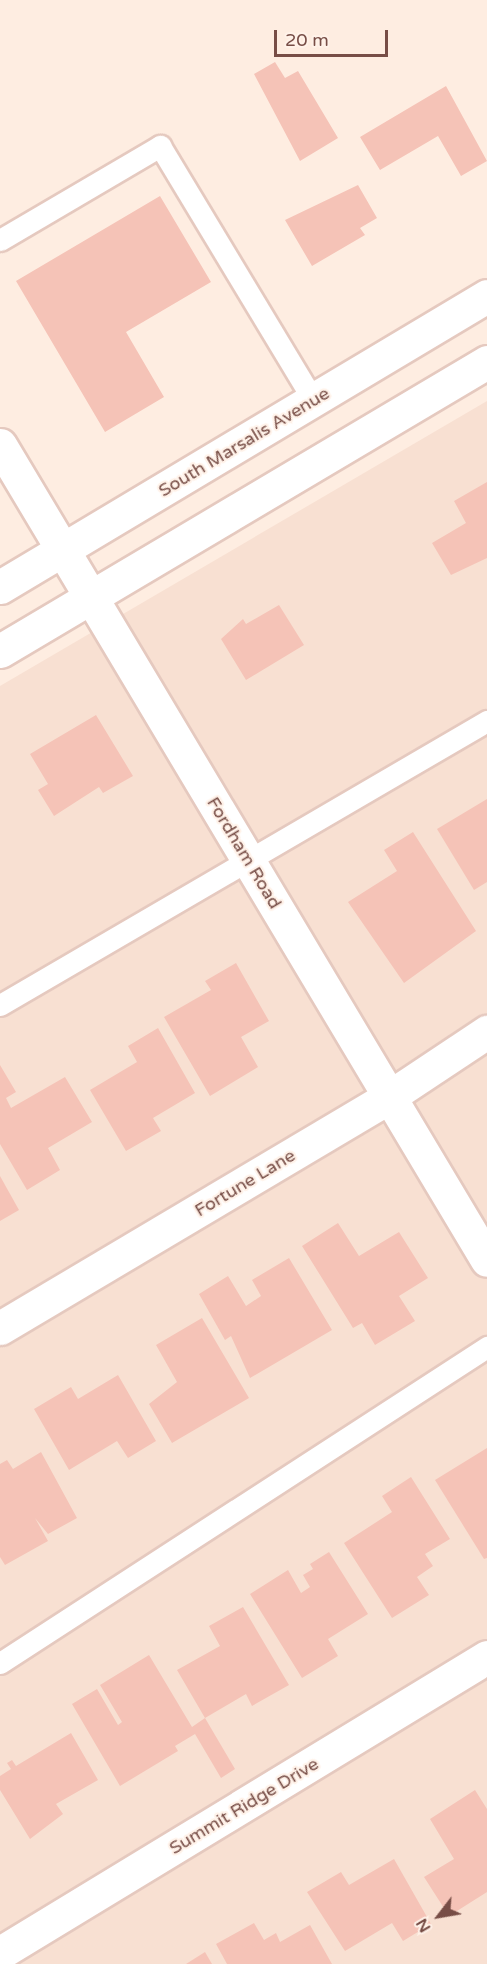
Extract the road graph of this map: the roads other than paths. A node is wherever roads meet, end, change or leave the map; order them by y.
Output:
1 (0, 240) edge
2 (487, 297) edge
3 (487, 362) edge
4 (313, 400) junction
5 (0, 446) edge
6 (63, 550) junction
7 (0, 587) edge
8 (91, 597) junction
9 (0, 651) edge
10 (487, 721) edge
11 (248, 859) junction
12 (0, 1005) edge
13 (487, 1032) edge
14 (389, 1097) junction
15 (487, 1260) edge
16 (0, 1328) edge
17 (487, 1347) edge
18 (487, 1657) edge
19 (0, 1662) edge
20 (0, 1953) edge

1 - 4 lane
2 - 4 street, South Marsalis Avenue
3 - 8 street
4 - 6 street, South Marsalis Avenue
5 - 6 street, Fordham Road
6 - 7 street, South Marsalis Avenue
6 - 8 street, Fordham Road
8 - 9 street
8 - 11 street, Fordham Road
10 - 11 lane
11 - 12 lane
11 - 14 street, Fordham Road
13 - 14 street, Fortune Lane
14 - 15 street, Fordham Road
14 - 16 street, Fortune Lane
17 - 19 lane
18 - 20 street, Summit Ridge Drive

